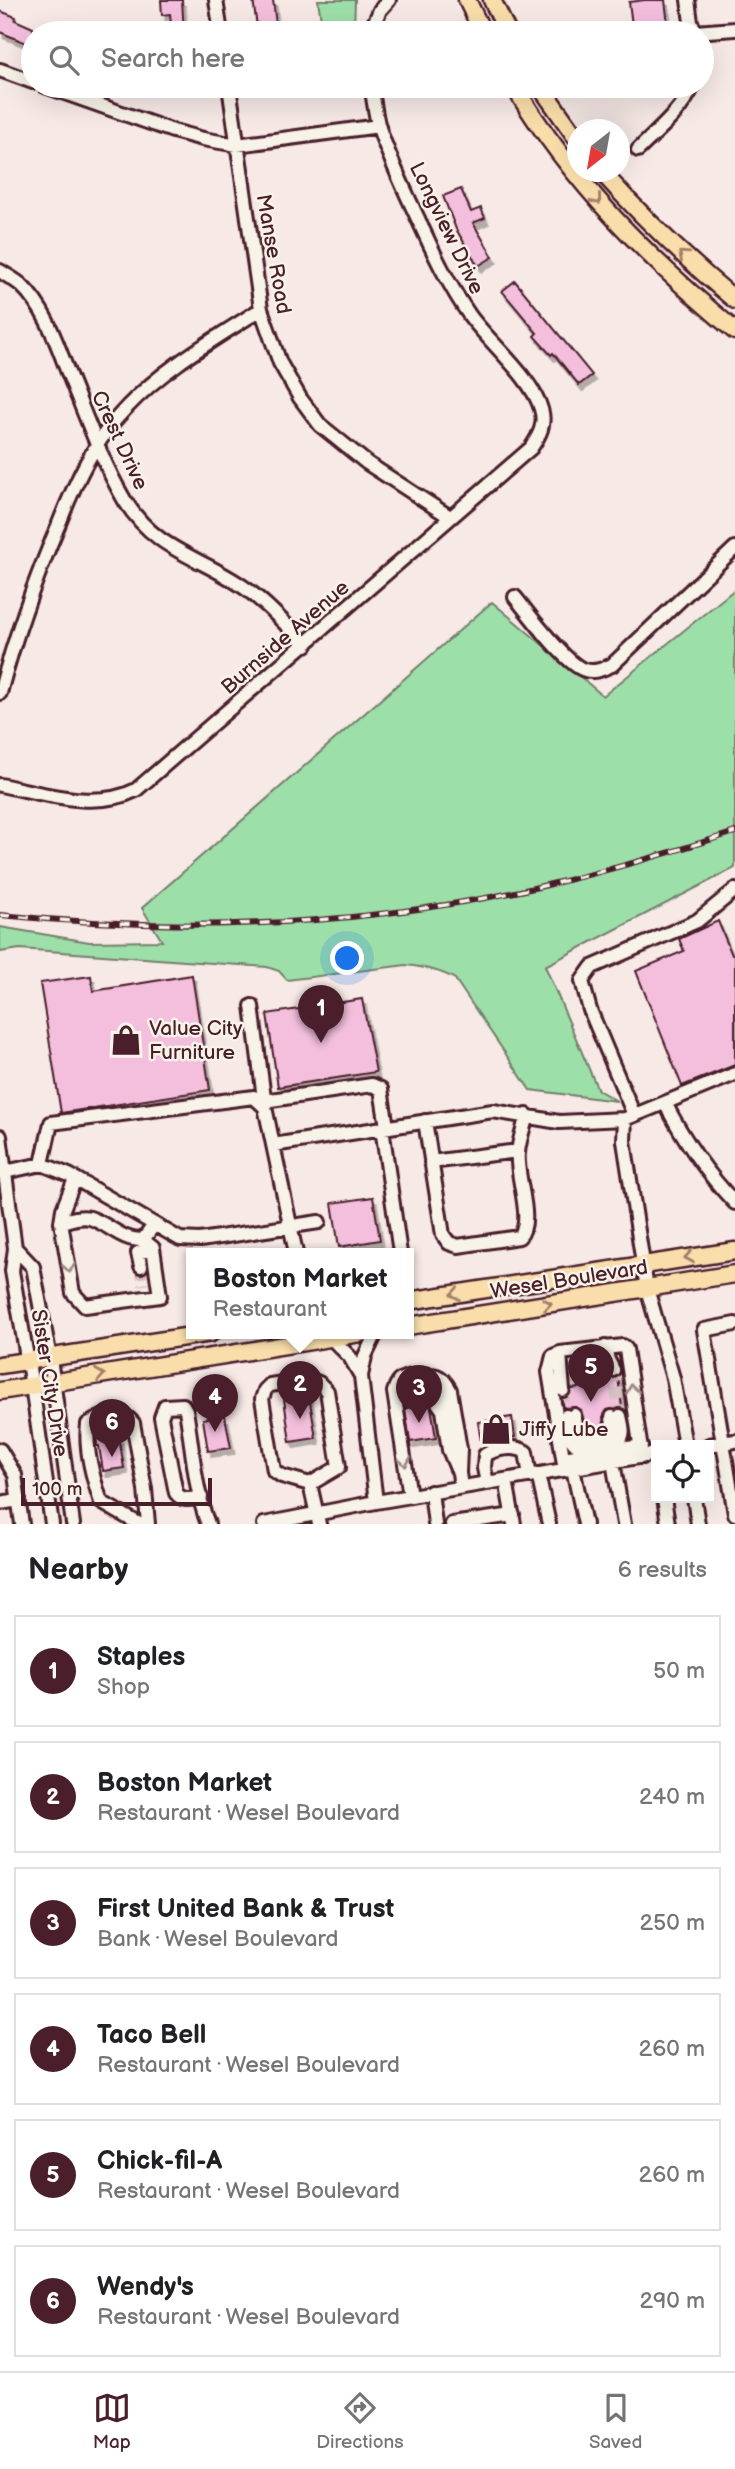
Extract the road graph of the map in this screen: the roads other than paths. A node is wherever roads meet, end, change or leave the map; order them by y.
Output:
1 (216, 0) edge
2 (389, 0) edge
3 (467, 0) edge
4 (492, 0) edge
5 (688, 0) edge
6 (219, 21) edge
7 (375, 21) edge
8 (477, 21) edge
9 (502, 21) edge
10 (691, 21) edge
11 (735, 29) edge
12 (714, 31) edge
13 (0, 70) edge
14 (21, 78) edge
15 (79, 98) edge
16 (231, 98) edge
17 (373, 98) edge
18 (522, 98) edge
19 (548, 98) edge
20 (687, 98) edge
21 (567, 124) edge
22 (379, 126) junction
23 (237, 145) junction
24 (638, 150) dead end
25 (612, 182) edge
26 (0, 271) edge
27 (735, 300) edge
28 (261, 309) junction
29 (735, 331) edge
30 (541, 408) joint
31 (97, 443) junction
32 (450, 517) junction
33 (735, 548) edge
34 (515, 597) dead end
35 (306, 645) junction
36 (0, 692) edge
37 (0, 785) edge
38 (735, 890) edge
39 (252, 1006) dead end
40 (735, 1074) edge
41 (665, 1102) junction
42 (265, 1104) junction
43 (527, 1115) junction
44 (629, 1117) junction
45 (425, 1121) junction
46 (385, 1128) junction
47 (0, 1136) edge
48 (273, 1145) junction
49 (518, 1151) junction
50 (431, 1162) junction
51 (42, 1164) junction
52 (3, 1172) edge
53 (75, 1179) junction
54 (735, 1203) edge
55 (61, 1222) junction
56 (319, 1222) dead end
57 (153, 1226) junction
58 (291, 1227) junction
59 (148, 1244) junction
60 (15, 1248) junction
61 (295, 1248) edge
62 (399, 1248) edge
63 (735, 1251) edge
64 (643, 1264) junction
65 (141, 1266) tunnel mouth
66 (735, 1274) edge
67 (646, 1289) junction
68 (414, 1300) edge
69 (414, 1325) edge
70 (735, 1325) edge
71 (186, 1337) edge
72 (325, 1339) edge
73 (332, 1339) edge
74 (373, 1339) edge
75 (50, 1357) junction
76 (561, 1359) junction
77 (29, 1361) junction
78 (0, 1365) edge
79 (361, 1376) junction
80 (54, 1382) junction
81 (32, 1385) junction
82 (566, 1390) tunnel mouth
83 (0, 1391) edge
84 (570, 1415) tunnel mouth
85 (616, 1416) tunnel mouth
86 (684, 1440) edge
87 (730, 1442) edge
88 (0, 1450) edge
89 (641, 1451) junction
90 (651, 1453) edge
91 (613, 1462) junction
92 (567, 1465) junction
93 (458, 1473) junction
94 (534, 1475) junction
95 (506, 1480) junction
96 (487, 1483) junction
97 (310, 1485) junction
98 (461, 1487) junction
99 (431, 1492) junction
100 (410, 1496) junction
101 (201, 1497) junction
102 (19, 1500) junction
103 (376, 1502) junction
104 (0, 1503) edge
105 (665, 1503) edge
106 (695, 1503) edge
107 (735, 1514) edge
108 (514, 1519) edge
109 (318, 1520) edge
110 (494, 1521) edge
111 (474, 1522) edge
112 (22, 1524) edge
113 (52, 1524) edge
114 (73, 1524) edge
115 (139, 1524) edge
116 (148, 1524) edge
117 (208, 1524) edge
118 (264, 1524) edge
119 (435, 1524) edge
120 (454, 1524) edge
121 (549, 1524) edge
122 (585, 1524) edge
123 (624, 1524) edge
124 (668, 1524) edge
125 (698, 1524) edge

1 - 6 street
2 - 7 street
3 - 8 main road
4 - 9 main road
5 - 10 street
11 - 12 street
13 - 14 street
15 - 23 street
16 - 23 street, Manse Road
17 - 22 street, Longview Drive
18 -> 29 main road
19 - 21 main road
20 - 24 street
22 - 23 street
22 - 30 street, Longview Drive
23 - 28 street, Manse Road
27 -> 25 main road
26 - 31 street, Crest Drive
28 - 31 street
28 - 32 street, Manse Road
30 - 32 street, Burnside Avenue
31 - 35 street, Crest Drive
31 - 36 street
32 - 35 street, Burnside Avenue
33 - 34 street
35 - 37 street, Burnside Avenue
38 - 44 street
39 - 42 street
40 - 41 street
41 - 44 street
41 - 54 street
42 - 46 street
42 - 48 street
42 - 51 street
43 - 44 street
43 - 45 street
43 - 49 street
44 - 64 street
45 - 46 street
45 - 50 street
46 - 48 street
46 - 62 street
47 - 52 street, Sister City Drive
48 - 58 street
49 - 50 street
49 - 50 street
51 - 52 street
51 - 53 street
52 - 60 street, Sister City Drive
53 - 55 street
53 - 57 street
55 - 59 street
55 -> 59 street
56 - 58 street
57 - 58 street
57 - 59 street
58 - 61 street
59 - 65 street
60 - 75 street, Sister City Drive
60 - 77 street, Sister City Drive
63 -> 64 main road, Wesel Boulevard
64 - 67 street
64 -> 68 main road, Wesel Boulevard
66 - 67 main road, Wesel Boulevard
69 -> 67 main road, Wesel Boulevard
67 - 86 street
70 - 87 street
71 - 75 main road
80 -> 72 main road
73 - 79 street
74 - 79 street
75 - 77 main road
75 - 80 street, Sister City Drive
76 - 82 street
89 -> 76 street
76 - 92 street
77 - 78 main road
77 - 81 street, Sister City Drive
79 - 103 street
80 - 81 main road
80 - 114 street, Sister City Drive
81 - 83 main road
81 - 113 street, Sister City Drive
84 - 85 street
87 - 107 street
88 - 102 street
89 - 90 street
89 - 91 street
89 - 92 street
91 - 92 street
91 - 123 street
92 - 94 street
92 - 122 street
93 - 93 street
93 - 98 street
93 -> 100 street
94 - 95 street
94 - 96 street
94 - 121 street
95 - 96 street
95 - 108 street
96 - 98 street
97 - 97 street
97 - 109 street
98 - 99 street
99 - 100 street
99 - 119 street
100 - 103 street
101 - 101 street
101 - 117 street
102 - 104 street
102 - 112 street
103 - 109 street
105 - 124 street
106 - 125 street
108 - 110 street
109 - 118 street
110 - 111 street
111 - 120 street
115 - 116 street

